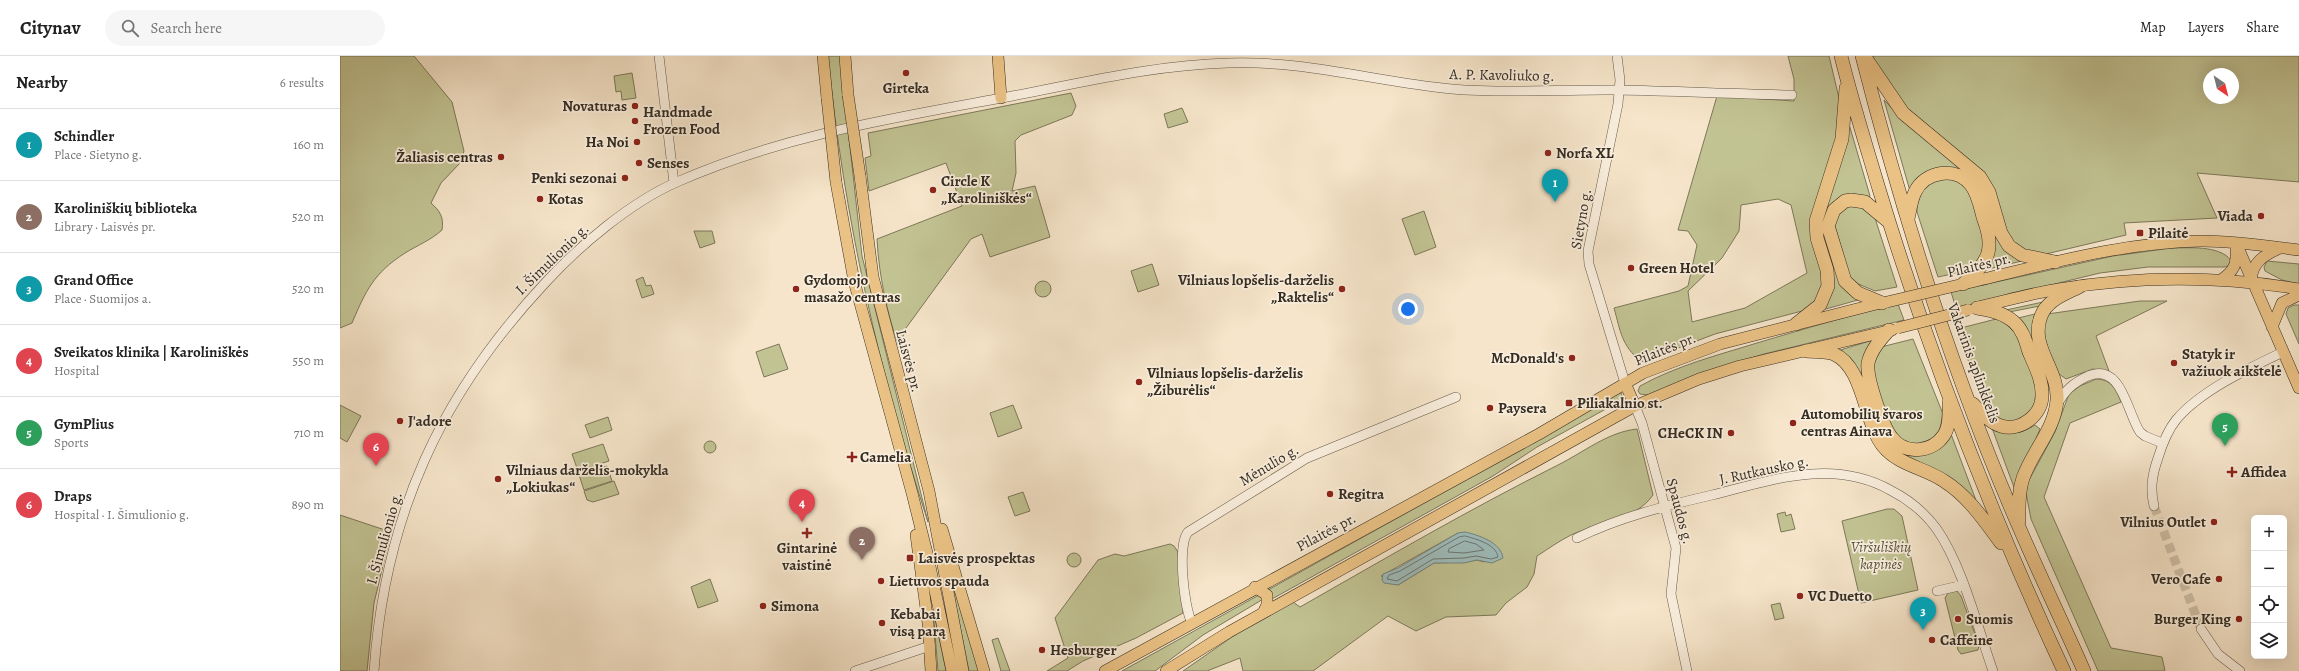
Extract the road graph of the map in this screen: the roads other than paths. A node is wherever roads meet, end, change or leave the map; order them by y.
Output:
1 (659, 56) edge
2 (822, 56) edge
3 (845, 56) edge
4 (998, 56) edge
5 (1617, 56) edge
6 (1841, 56) edge
7 (1863, 56) edge
8 (1846, 78) junction
9 (1619, 90) junction
10 (1792, 96) dead end
11 (1000, 98) junction
12 (674, 183) junction
13 (1908, 221) junction
14 (1889, 222) junction
15 (2236, 243) junction
16 (2281, 248) junction
17 (2299, 250) edge
18 (2055, 262) junction
19 (2221, 280) junction
20 (2251, 282) junction
21 (1961, 284) junction
22 (2079, 287) junction
23 (2299, 289) edge
24 (2299, 295) edge
25 (1885, 302) junction
26 (1973, 309) junction
27 (1796, 324) junction
28 (2272, 327) junction
29 (1894, 329) junction
30 (1806, 351) junction
31 (2283, 352) junction
32 (2053, 374) junction
33 (2075, 382) junction
34 (1625, 383) junction
35 (2299, 388) edge
36 (1456, 397) dead end
37 (1950, 399) junction
38 (1969, 400) junction
39 (1635, 406) junction
40 (2056, 406) junction
41 (2162, 443) junction
42 (929, 491) junction
43 (912, 493) junction
44 (1665, 506) junction
45 (2154, 506) tunnel mouth
46 (2018, 527) junction
47 (1577, 538) dead end
48 (2013, 558) junction
49 (1963, 585) junction
50 (1255, 587) junction
51 (1937, 591) dead end
52 (1263, 613) junction
53 (1192, 623) junction
54 (2201, 629) tunnel mouth
55 (930, 646) junction
56 (374, 671) edge
57 (855, 671) edge
58 (931, 671) edge
59 (952, 671) edge
60 (963, 671) edge
61 (984, 671) edge
62 (1105, 671) edge
63 (1166, 671) edge
64 (1687, 671) edge
65 (1993, 671) edge
66 (2064, 671) edge
67 (2084, 671) edge
68 (2240, 671) edge

1 - 12 street
2 - 43 main road, bridge
3 - 42 main road, Laisvės pr., bridge
4 - 11 main road
5 - 9 street, Sietyno g.
6 - 8 highway
7 - 13 highway, Vakarinis aplinkkelis
7 - 18 highway
8 - 14 highway
8 - 27 highway
9 - 10 street, A. P. Kavoliuko g.
9 - 11 street, A. P. Kavoliuko g.
9 - 34 street, Sietyno g.
11 - 12 street, I. Šimulionio g.
12 - 56 street, I. Šimulionio g.
13 - 21 highway
13 - 38 highway, Vakarinis aplinkkelis
14 - 25 highway
14 - 37 highway
15 - 16 main road, Pilaitės pr.
15 - 18 main road, Pilaitės pr.
15 - 19 main road
15 - 20 main road
16 - 17 main road, Pilaitės pr.
16 - 20 main road
18 - 21 main road, Pilaitės pr.
19 - 20 main road
19 - 22 main road
20 - 23 main road
20 - 28 main road
21 - 25 main road, Pilaitės pr., bridge
22 - 26 main road
22 - 32 highway
24 - 28 main road
25 - 27 main road, Pilaitės pr.
26 - 29 main road, bridge
26 - 38 highway
27 - 34 main road, Pilaitės pr.
28 - 31 main road
29 - 30 main road
29 - 37 highway
30 - 39 main road
30 - 48 highway
31 - 35 main road
31 - 41 street
32 - 33 street
32 - 40 highway
33 - 40 street
33 - 41 street
34 - 39 main road
34 - 50 main road, Pilaitės pr.
36 - 53 street, Mėnulio g.
37 - 48 highway
38 - 46 highway, Vakarinis aplinkkelis
39 - 44 street, Spaudos g.
39 - 52 main road
40 - 46 highway
41 - 45 street
42 - 60 main road, Laisvės pr.
42 - 61 main road
43 - 55 main road
43 - 59 main road
44 - 47 street, J. Rutkausko g.
44 - 49 street, J. Rutkausko g.
44 - 64 street, Spaudos g.
46 - 67 highway, Vakarinis aplinkkelis
48 - 66 highway
49 - 51 street
49 - 65 street, J. Rutkausko g.
50 - 52 main road
50 - 53 main road, Pilaitės pr.
52 - 63 main road
53 - 62 main road, Pilaitės pr.
54 - 68 street
55 - 57 street
55 - 58 main road

